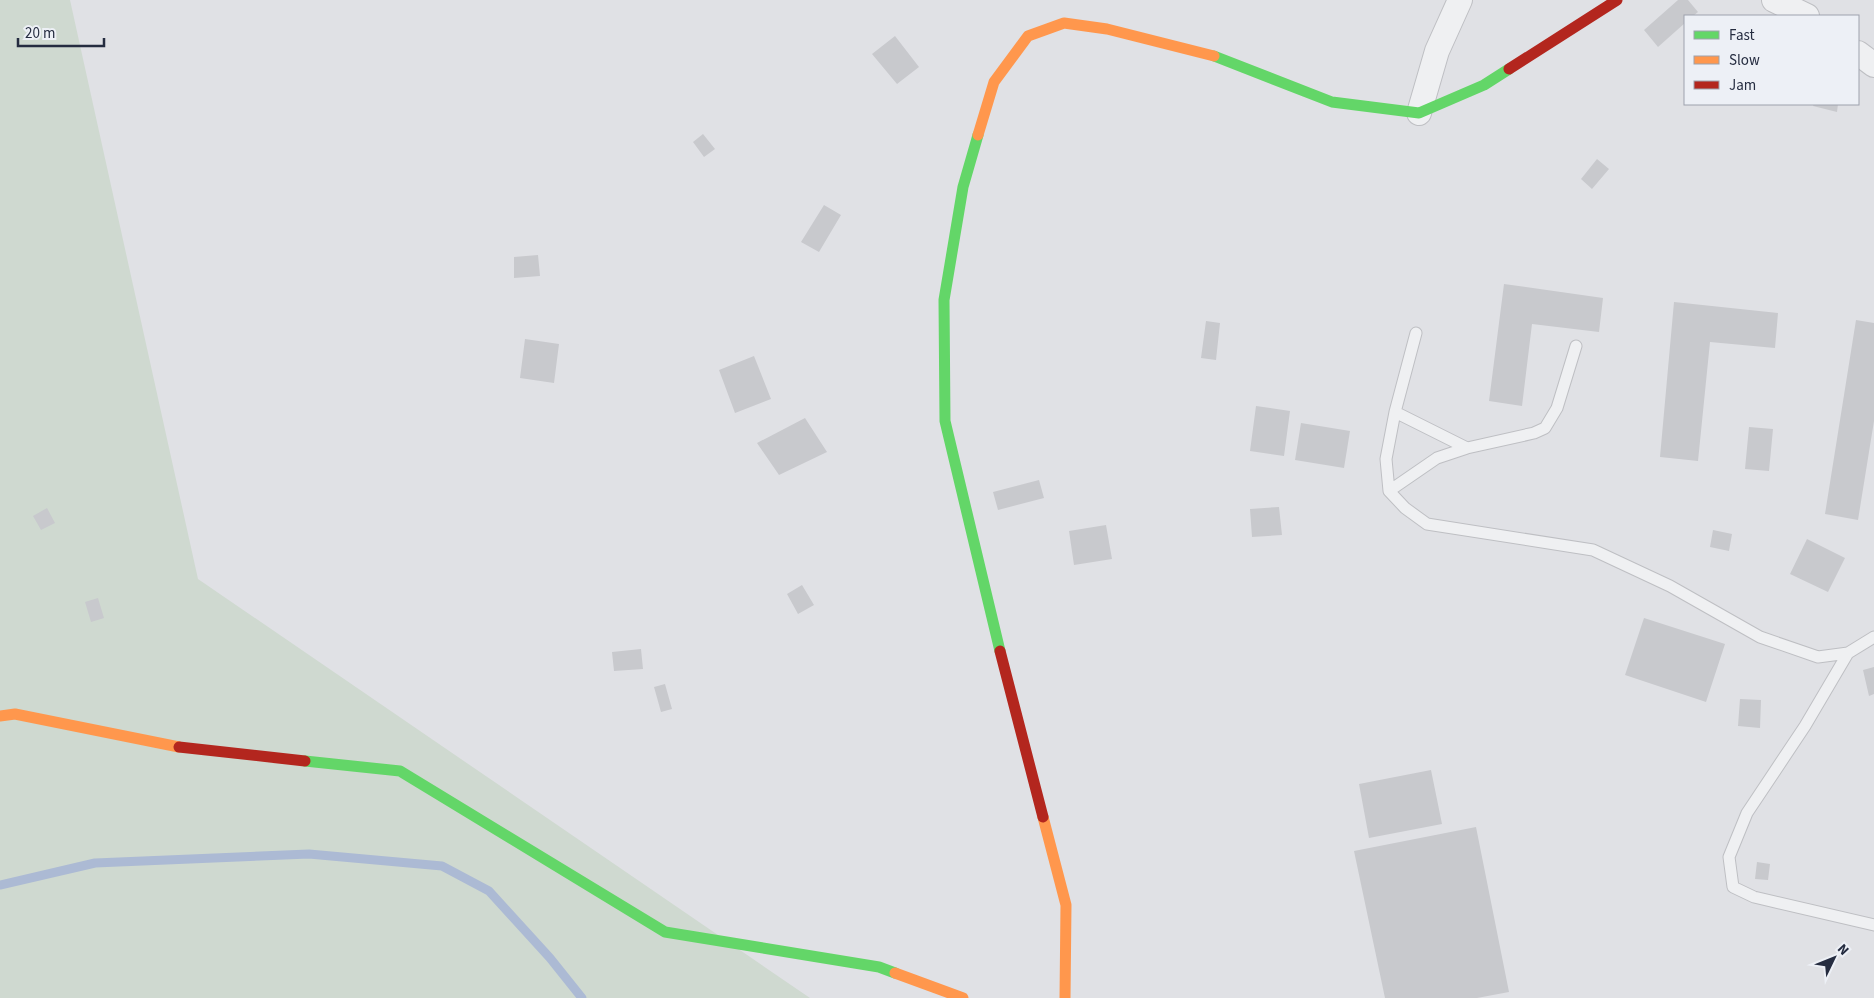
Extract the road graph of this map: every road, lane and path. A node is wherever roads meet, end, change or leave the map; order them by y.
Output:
1 (1460, 0) edge
2 (1617, 0) edge
3 (1774, 0) edge
4 (1805, 15) edge
5 (1859, 54) edge
6 (1874, 65) edge
7 (1419, 113) junction
8 (1416, 333) dead end
9 (1576, 346) dead end
10 (1395, 412) junction
11 (1467, 448) junction
12 (1389, 491) junction
13 (1874, 637) edge
14 (1848, 653) junction
15 (0, 716) edge
16 (1874, 925) edge
17 (963, 998) edge
18 (1065, 998) edge

1 - 7 street
2 - 7 street
3 - 4 street
5 - 6 street
7 - 18 street
8 - 10 lane
9 - 11 lane
10 - 11 lane
10 - 12 lane
11 - 12 lane
12 - 14 lane
13 - 14 lane
14 - 16 lane
15 - 17 street

